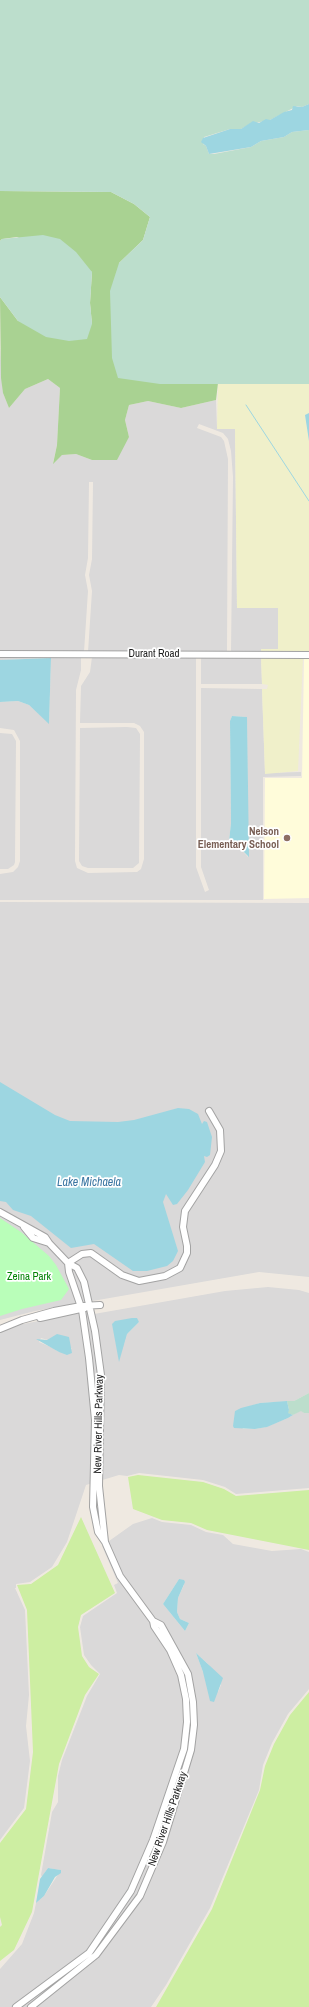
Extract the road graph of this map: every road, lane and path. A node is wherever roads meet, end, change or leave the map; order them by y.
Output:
1 (0, 654) edge
2 (309, 655) edge
3 (209, 1112) dead end
4 (0, 1212) edge
5 (68, 1263) junction
6 (100, 1305) dead end
7 (90, 1306) junction
8 (81, 1308) junction
9 (0, 1328) edge
10 (105, 1542) junction
11 (153, 1621) junction
12 (16, 2007) edge
13 (31, 2007) edge

1 - 2 street, Durant Road
3 - 5 street
4 - 5 street, New River Hills Parkway
5 - 7 street, New River Hills Parkway
5 - 8 street, New River Hills Parkway
6 - 7 street
7 - 8 street
7 - 10 street, New River Hills Parkway
8 - 9 street
8 - 10 street, New River Hills Parkway
10 - 11 street, New River Hills Parkway
11 - 12 street, New River Hills Parkway
11 - 13 street, New River Hills Parkway

